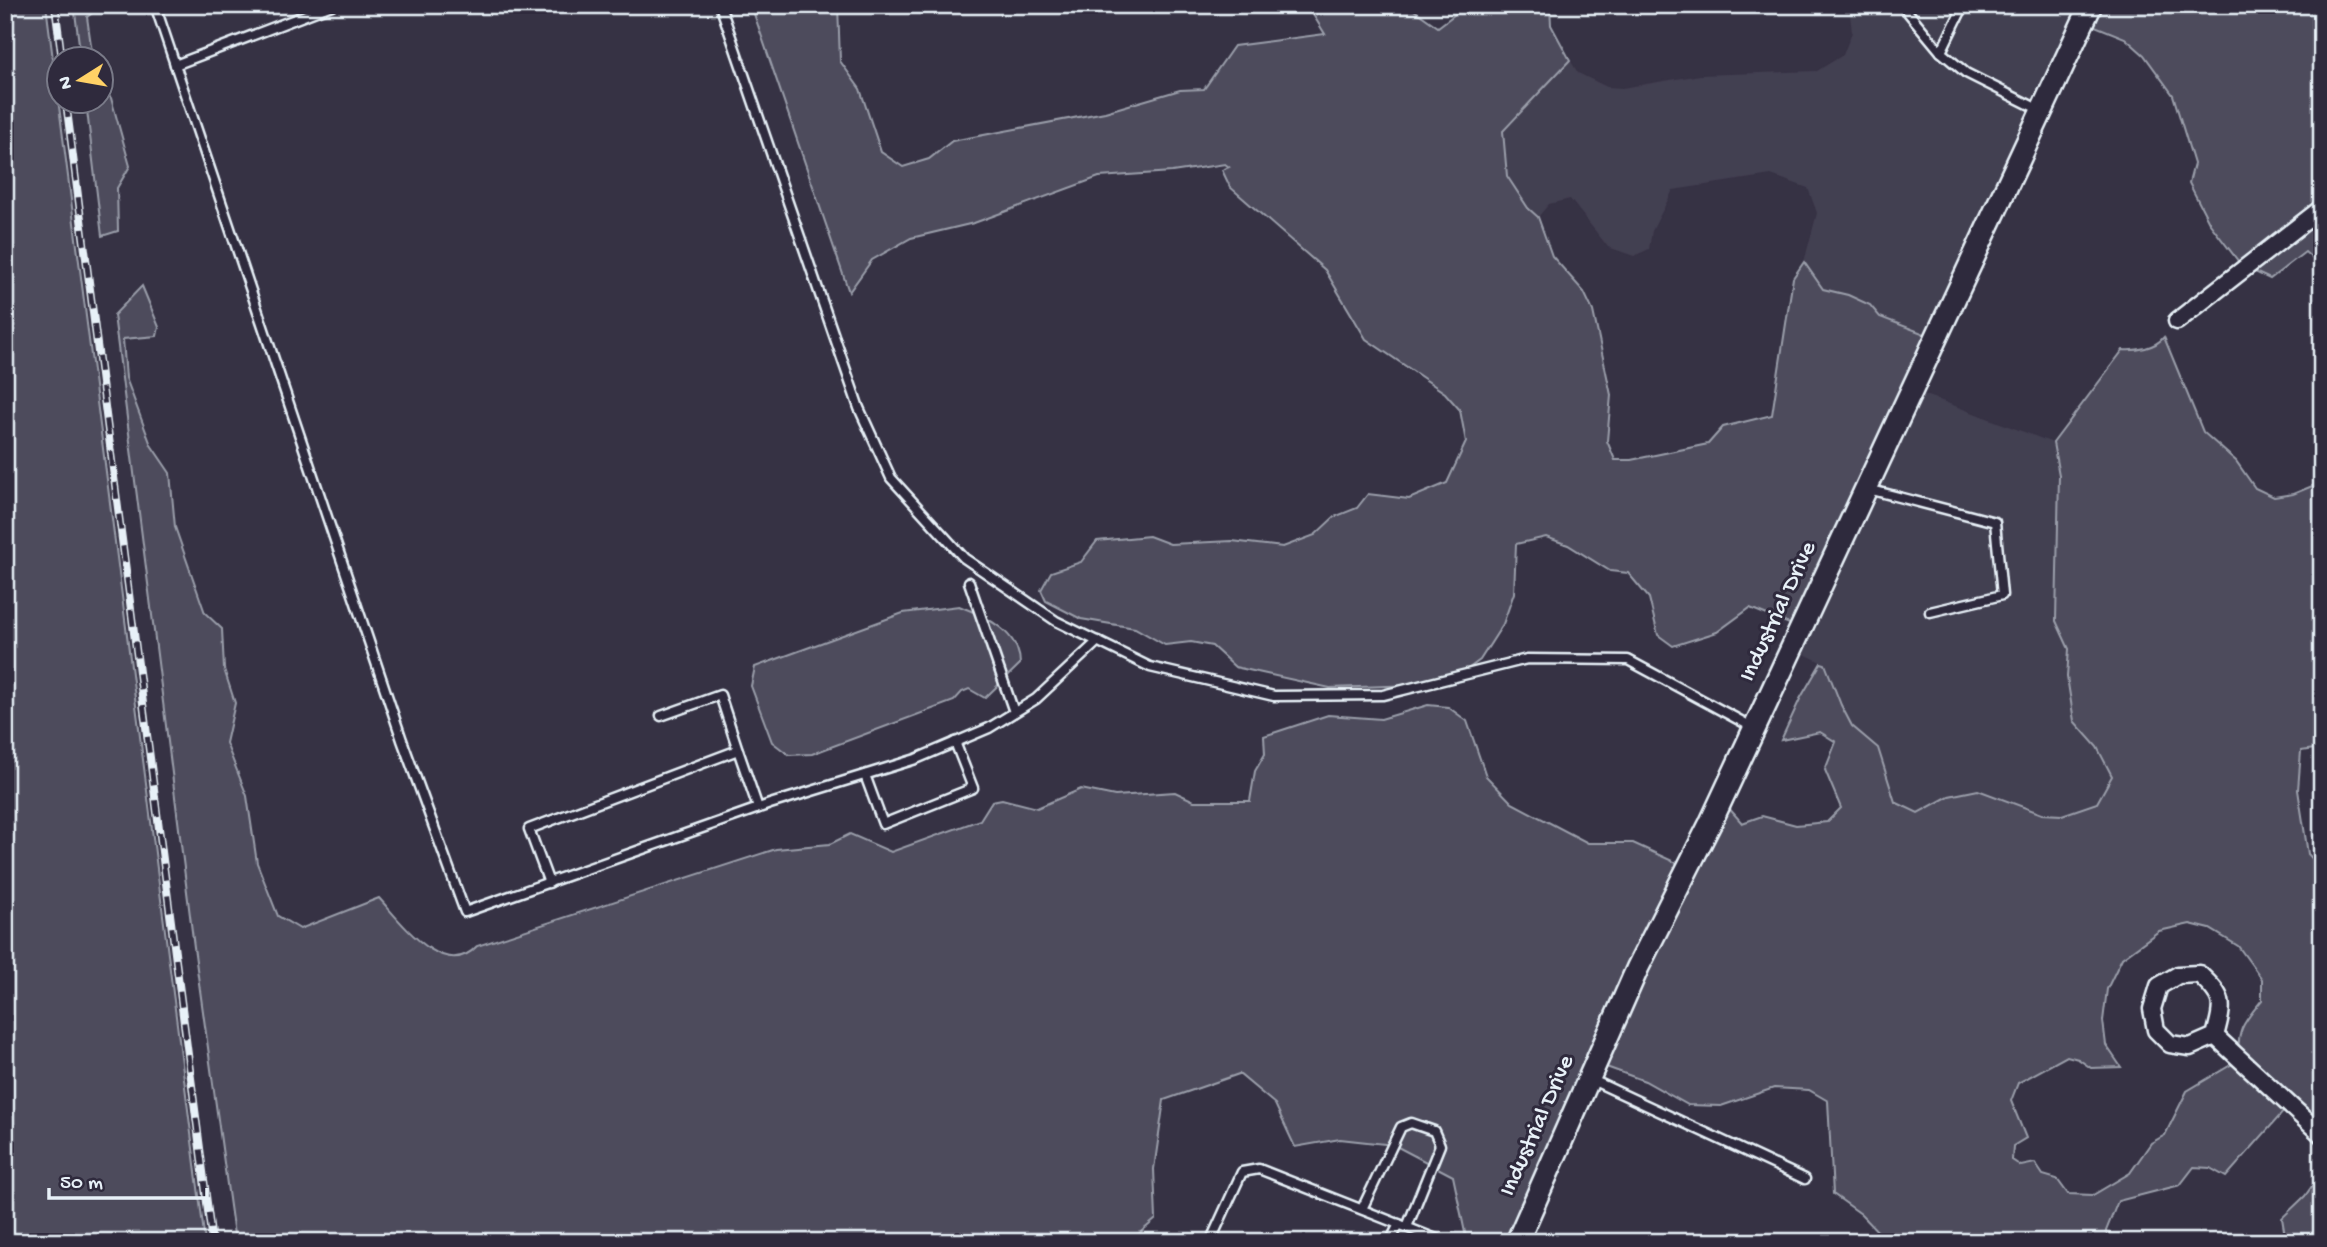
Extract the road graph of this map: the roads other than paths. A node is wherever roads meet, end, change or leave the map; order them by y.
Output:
1 (155, 5) edge
2 (332, 5) edge
3 (720, 5) edge
4 (1902, 5) edge
5 (1964, 5) edge
6 (2091, 5) edge
7 (1941, 52) junction
8 (175, 65) junction
9 (2042, 111) junction
10 (2322, 208) edge
11 (2177, 321) dead end
12 (1865, 488) junction
13 (969, 582) dead end
14 (1930, 612) dead end
15 (1098, 641) junction
16 (1014, 712) junction
17 (661, 716) dead end
18 (1754, 728) junction
19 (955, 742) junction
20 (738, 750) junction
21 (864, 775) junction
22 (758, 808) junction
23 (549, 883) junction
24 (2215, 1036) junction
25 (1588, 1078) junction
26 (2322, 1135) edge
27 (1805, 1179) dead end
28 (1362, 1209) junction
29 (1403, 1225) junction
30 (1210, 1242) edge
31 (1390, 1242) edge
32 (1444, 1242) edge
33 (1517, 1242) edge

1 - 8 lane
2 - 8 lane
3 - 15 lane
4 - 7 lane
5 - 7 lane
6 - 9 street, Industrial Drive
7 - 9 lane
8 - 23 lane
9 - 12 street, Industrial Drive
10 - 11 street
12 - 14 lane
12 - 18 street, Industrial Drive
13 - 16 lane
15 - 16 lane
15 - 18 lane
16 - 19 lane
17 - 20 lane
18 - 25 street, Industrial Drive
19 - 21 lane
19 - 21 lane
20 - 22 lane
20 - 23 lane
21 - 22 lane
22 - 23 lane
24 - 24 street
24 - 26 street
25 - 27 lane
25 - 33 street, Industrial Drive
28 - 29 lane
28 - 29 lane
28 - 30 lane
29 - 31 lane
29 - 32 lane

